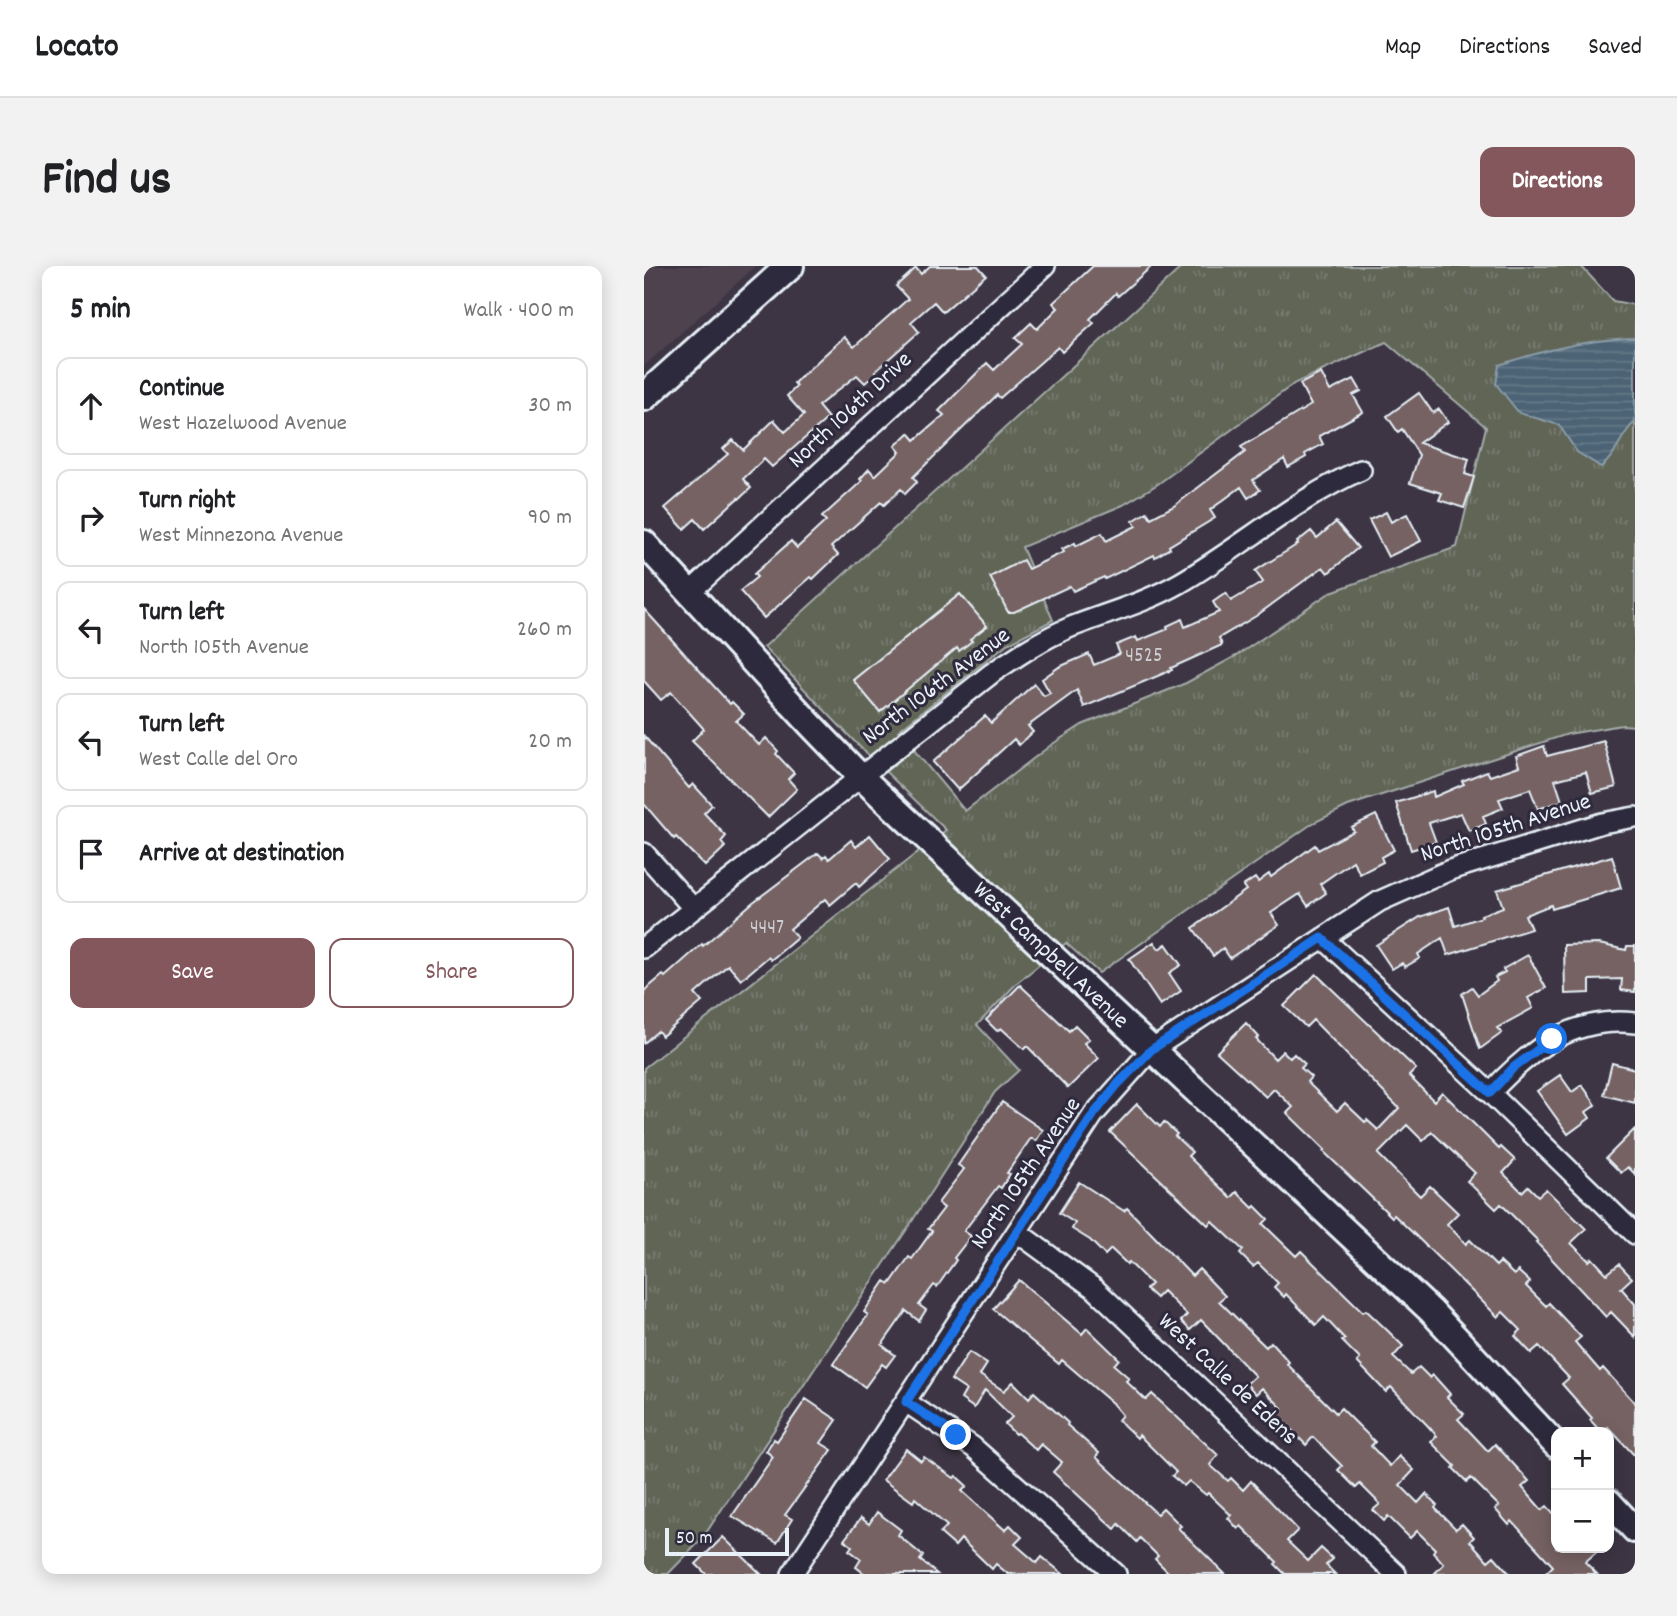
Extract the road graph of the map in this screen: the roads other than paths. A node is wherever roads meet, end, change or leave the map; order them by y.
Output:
1 (790, 266) edge
2 (1045, 266) edge
3 (644, 397) edge
4 (1362, 470) dead end
5 (644, 544) edge
6 (689, 593) junction
7 (860, 776) junction
8 (1635, 817) edge
9 (644, 853) edge
10 (694, 909) junction
11 (1322, 938) junction
12 (644, 948) edge
13 (1635, 1023) edge
14 (1151, 1050) junction
15 (1490, 1093) junction
16 (1017, 1232) junction
17 (1635, 1234) edge
18 (906, 1402) junction
19 (1551, 1440) edge
20 (1614, 1507) edge
21 (1635, 1530) edge
22 (797, 1573) edge
23 (1115, 1574) edge
24 (1396, 1574) edge

1 - 3 main road
2 - 6 street, North 106th Drive
4 - 7 street, North 106th Avenue
5 - 6 street, West Campbell Avenue
6 - 7 street, West Campbell Avenue
7 - 10 street, North 106th Avenue
7 - 14 street, West Campbell Avenue
8 - 11 street, North 105th Avenue
9 - 10 street
10 - 12 street, North 106th Avenue
11 - 14 street, North 105th Avenue
11 - 15 street
13 - 15 street
14 - 16 street, North 105th Avenue
14 - 19 street, West Campbell Avenue
15 - 17 street
16 - 18 street, North 105th Avenue
16 - 24 street, West Calle de Edens
18 - 22 street, North 105th Avenue
18 - 23 street
20 - 21 street

